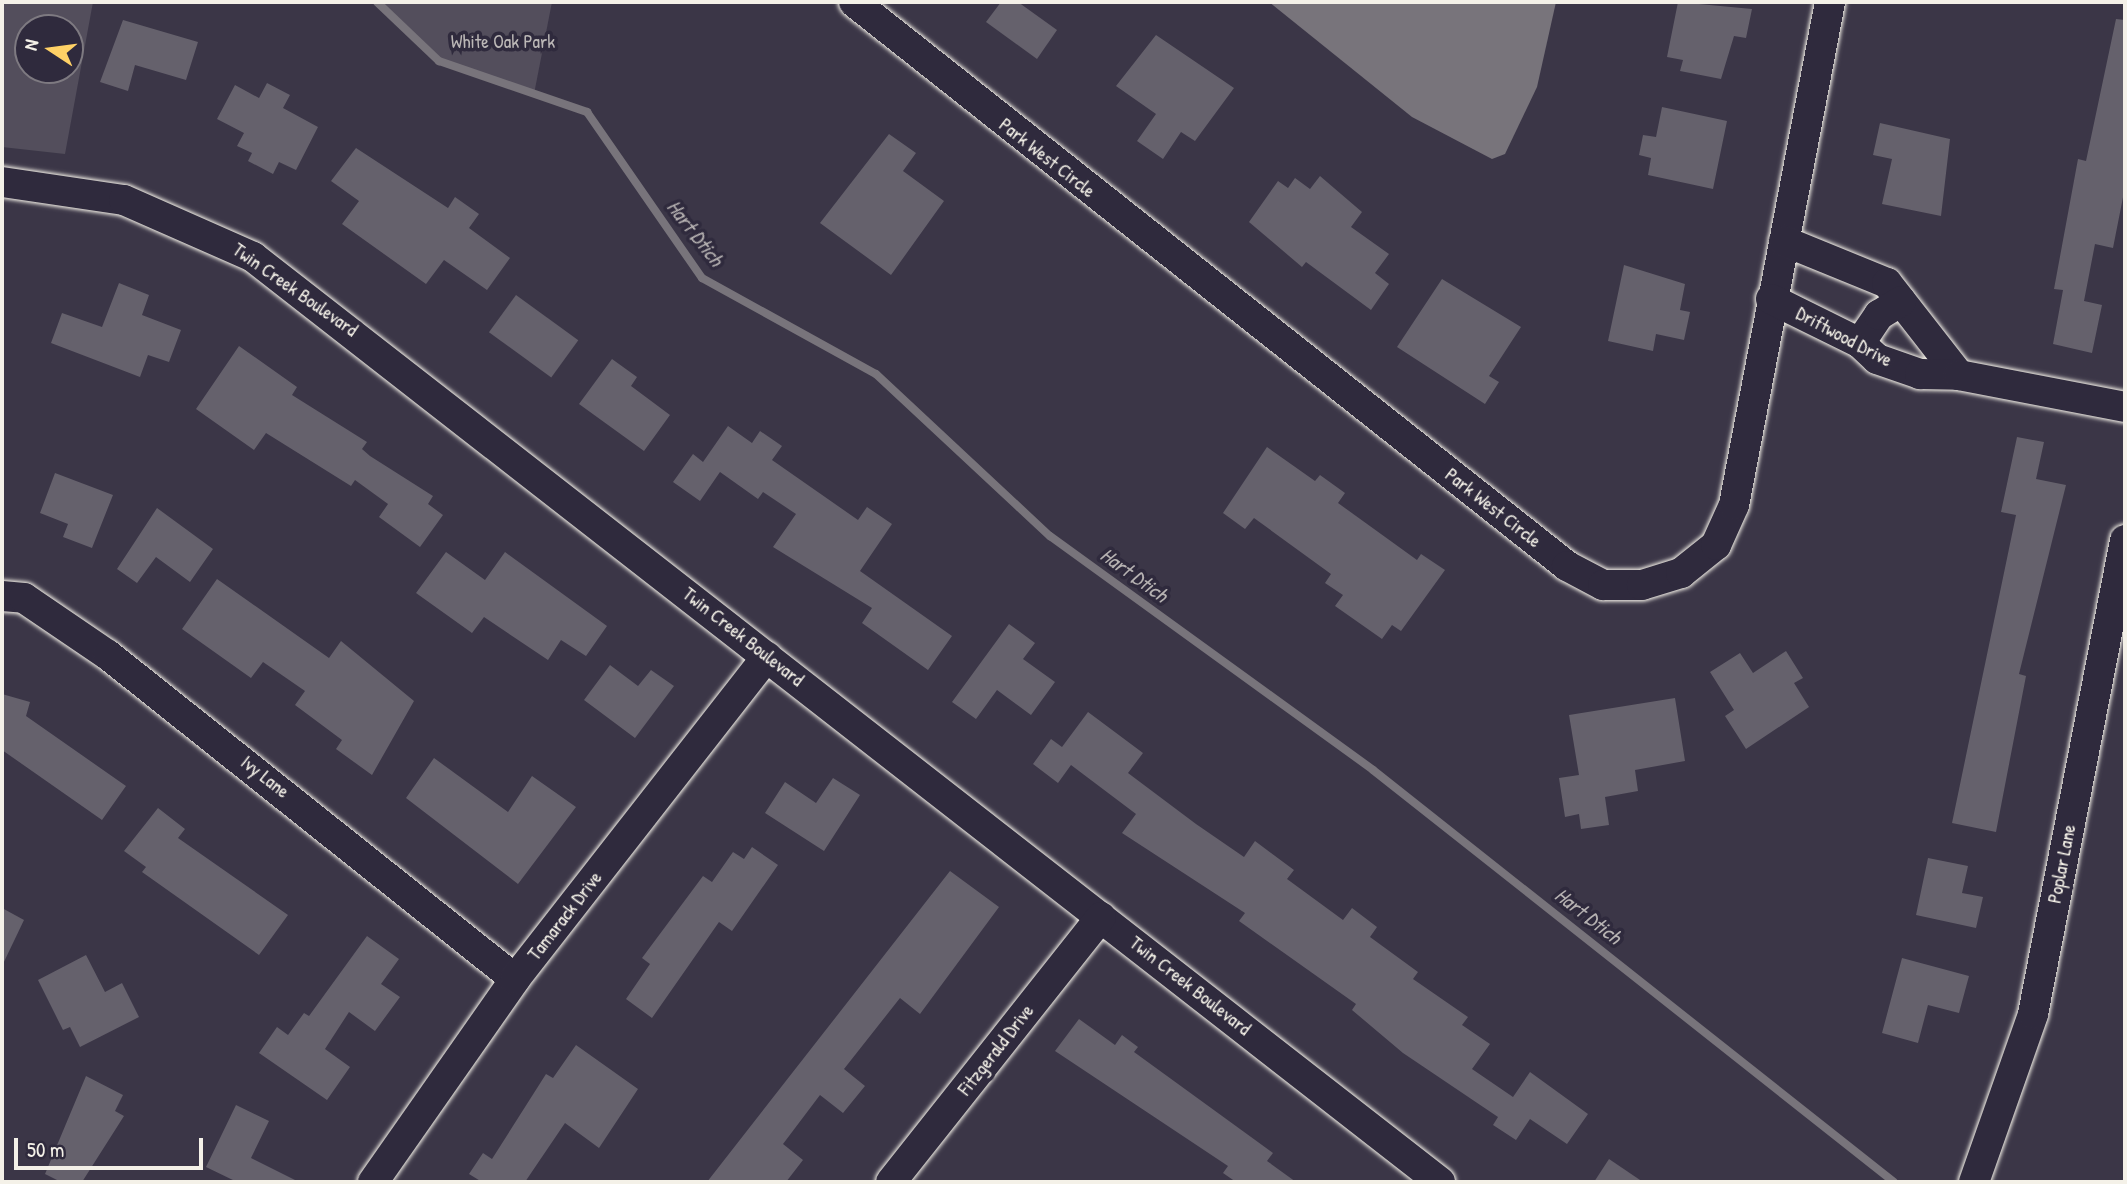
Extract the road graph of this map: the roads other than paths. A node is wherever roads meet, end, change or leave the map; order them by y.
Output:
1 (854, 2) edge
2 (1830, 2) edge
3 (2, 182) edge
4 (1784, 241) junction
5 (1771, 299) junction
6 (1901, 300) junction
7 (1860, 343) junction
8 (1959, 375) junction
9 (2125, 407) edge
10 (2125, 540) edge
11 (2, 596) edge
12 (767, 657) junction
13 (1101, 917) junction
14 (515, 979) junction
15 (373, 1182) edge
16 (891, 1182) edge
17 (1440, 1182) edge
18 (1974, 1182) edge

1 - 5 street, Park West Circle
2 - 4 street, Park West Circle
3 - 12 street, Twin Creek Boulevard
4 - 5 street, Park West Circle
4 - 6 street
5 - 7 street, Driftwood Drive
6 - 7 street
6 - 8 street
7 - 8 street, Driftwood Drive
8 - 9 street, Driftwood Drive
10 - 18 street, Poplar Lane
11 - 14 street, Ivy Lane
12 - 13 street, Twin Creek Boulevard
12 - 14 street, Tamarack Drive
13 - 16 street, Fitzgerald Drive
13 - 17 street, Twin Creek Boulevard
14 - 15 street, Tamarack Drive

